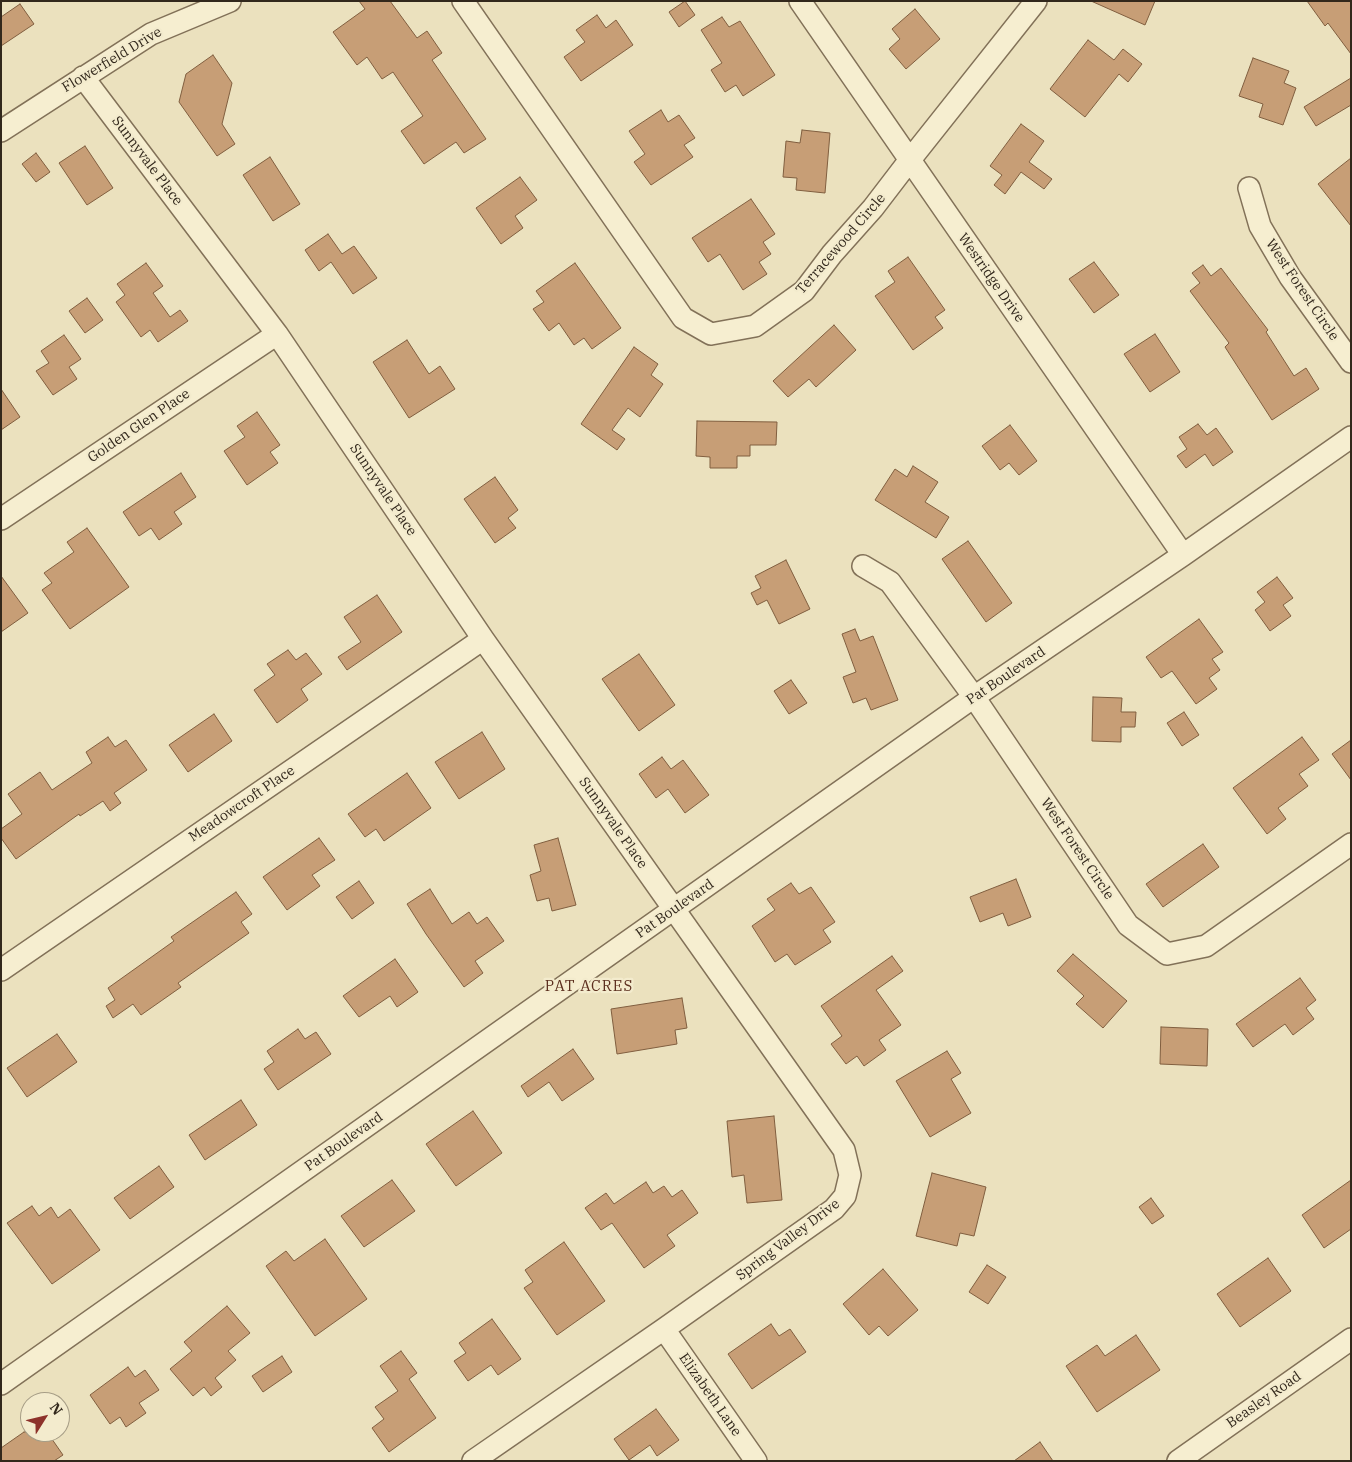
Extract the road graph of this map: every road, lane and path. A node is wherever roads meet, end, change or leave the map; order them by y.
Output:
1 (230, 1) edge
2 (463, 1) edge
3 (800, 1) edge
4 (1036, 1) edge
5 (83, 77) junction
6 (1, 131) edge
7 (909, 161) junction
8 (1249, 188) dead end
9 (278, 334) junction
10 (1351, 362) edge
11 (1351, 436) edge
12 (1, 519) edge
13 (1183, 555) junction
14 (863, 566) dead end
15 (483, 639) junction
16 (974, 697) junction
17 (1351, 844) edge
18 (674, 909) junction
19 (1, 970) edge
20 (664, 1329) junction
21 (1351, 1339) edge
22 (1, 1384) edge
23 (473, 1461) edge
24 (756, 1461) edge
25 (1178, 1461) edge

1 - 5 street, Flowerfield Drive
2 - 7 street, Terracewood Circle
3 - 7 street, Westridge Drive
4 - 7 street, Terracewood Circle
5 - 6 street, Flowerfield Drive
5 - 9 street, Sunnyvale Place
7 - 13 street, Westridge Drive
8 - 10 street, West Forest Circle
9 - 12 street, Golden Glen Place
9 - 15 street, Sunnyvale Place
11 - 13 street, Pat Boulevard
13 - 16 street, Pat Boulevard
14 - 16 street, West Forest Circle
15 - 18 street, Sunnyvale Place
15 - 19 street, Meadowcroft Place
16 - 17 street, West Forest Circle
16 - 18 street, Pat Boulevard
18 - 20 street, Spring Valley Drive
18 - 22 street, Pat Boulevard
20 - 23 street, Spring Valley Drive
20 - 24 street, Elizabeth Lane
21 - 25 street, Beasley Road

